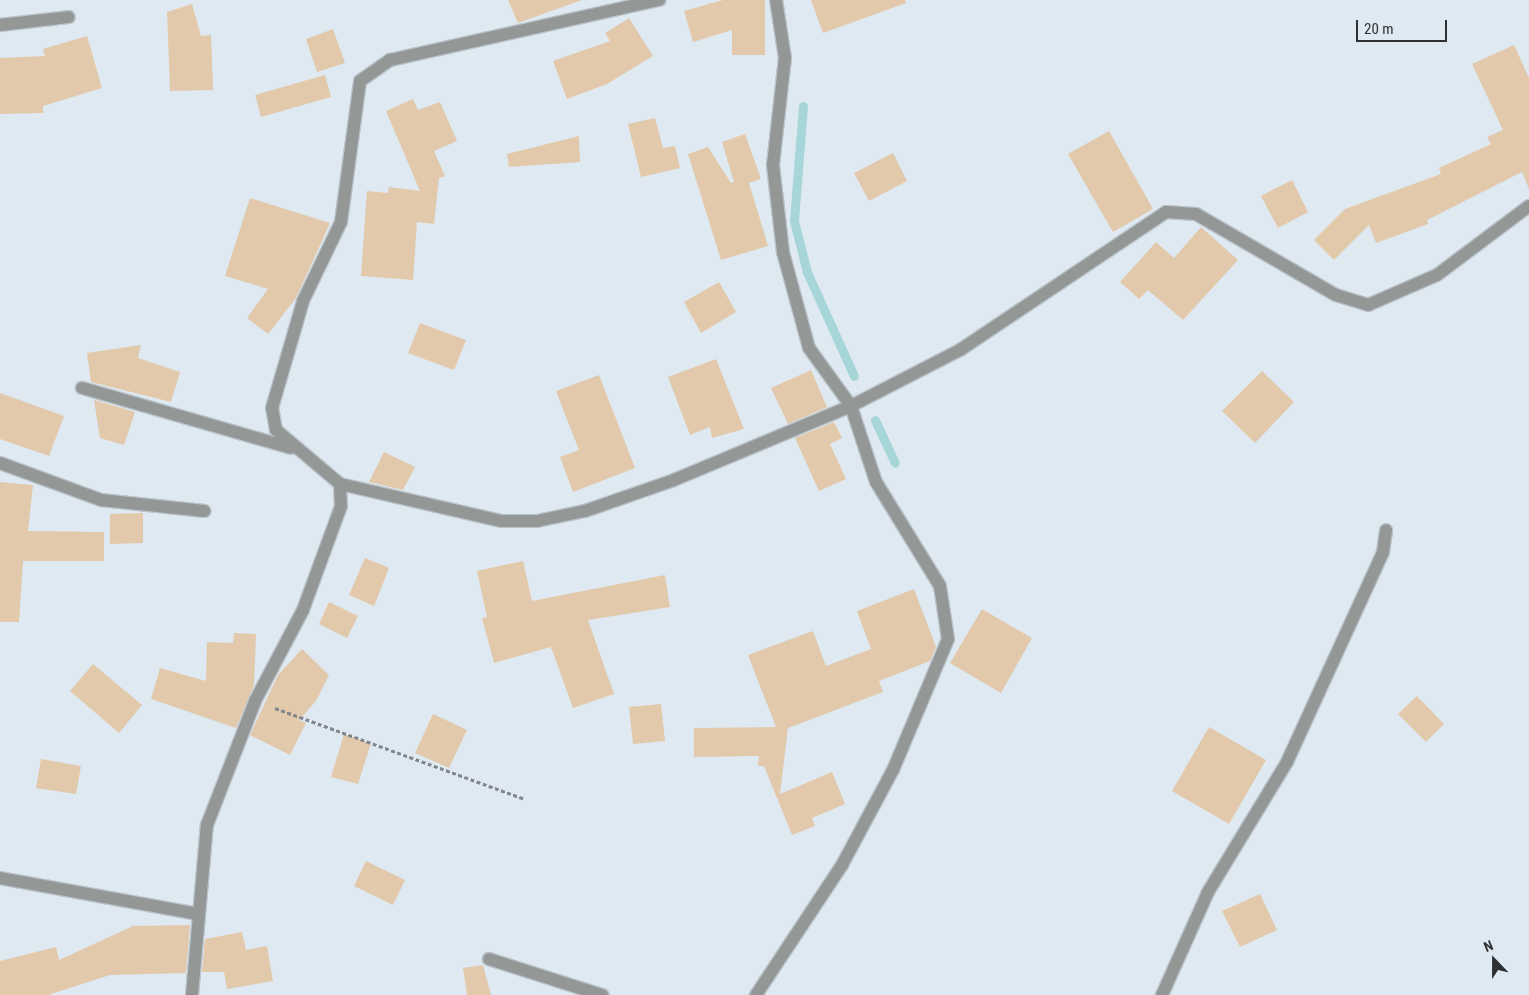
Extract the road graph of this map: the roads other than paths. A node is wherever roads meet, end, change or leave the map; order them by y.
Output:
1 (659, 0) edge
2 (776, 0) edge
3 (70, 17) dead end
4 (0, 25) edge
5 (1529, 206) edge
6 (82, 388) dead end
7 (851, 406) junction
8 (292, 449) junction
9 (0, 464) edge
10 (340, 484) junction
11 (204, 511) dead end
12 (1386, 530) dead end
13 (0, 878) edge
14 (198, 914) junction
15 (490, 959) dead end
16 (190, 994) edge
17 (602, 995) edge
18 (756, 995) edge
19 (1162, 995) edge

1 - 8 street
2 - 7 street
3 - 4 street
5 - 7 street
6 - 8 street
7 - 10 street
7 - 18 street
8 - 10 street
9 - 11 street
10 - 14 street
12 - 19 street
13 - 14 street
14 - 16 street
15 - 17 street

